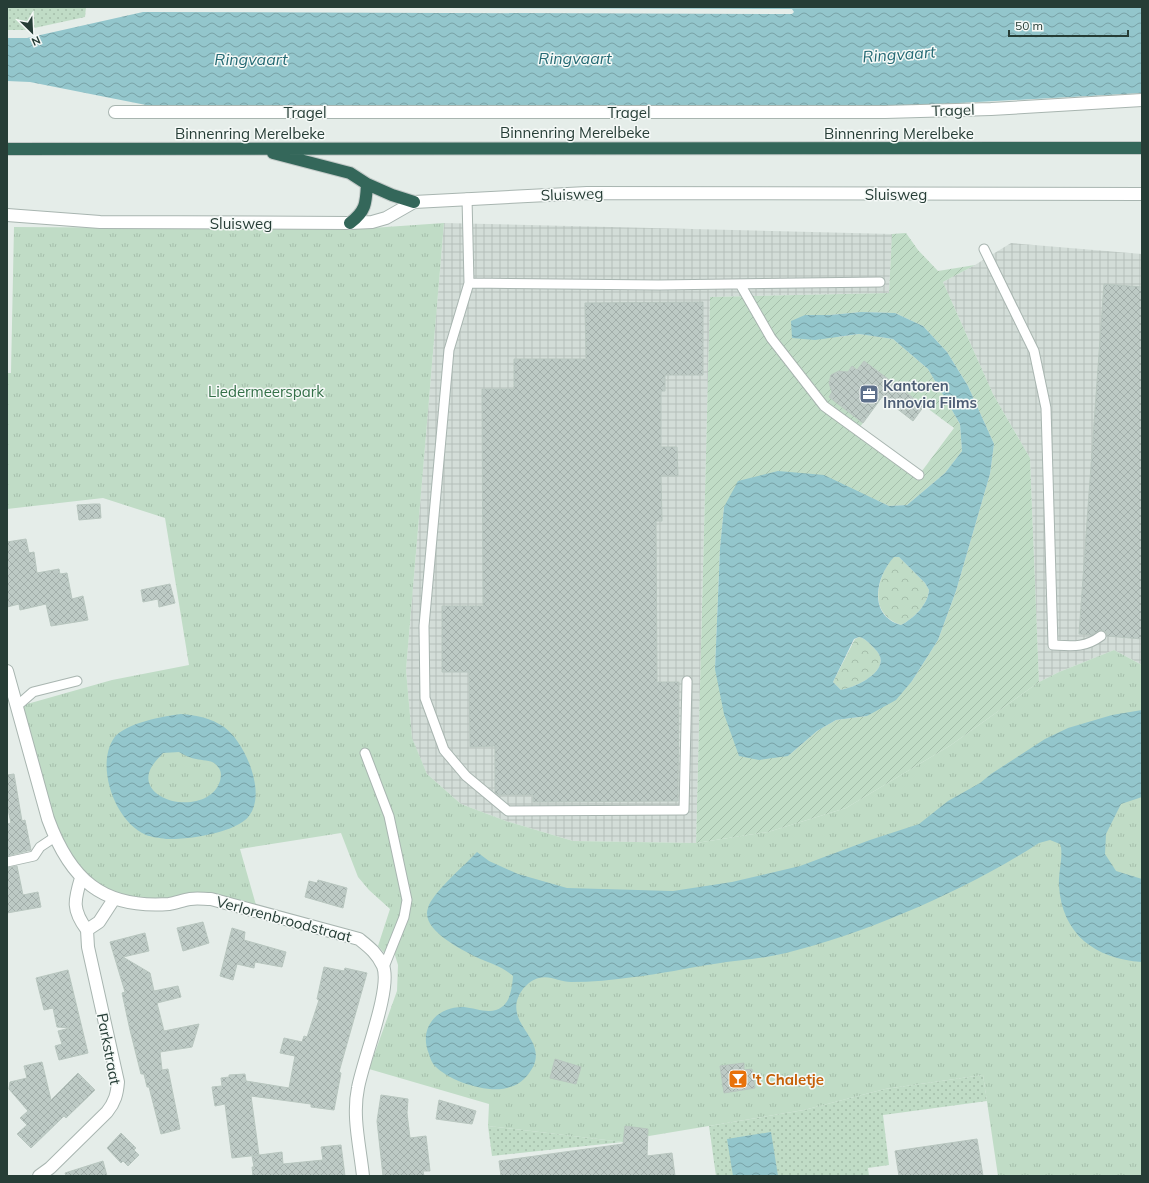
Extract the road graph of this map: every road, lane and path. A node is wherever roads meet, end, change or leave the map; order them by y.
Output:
1 (1142, 100) edge
2 (115, 112) dead end
3 (256, 148) junction
4 (1142, 148) edge
5 (7, 149) edge
6 (367, 184) junction
7 (1142, 194) edge
8 (467, 198) junction
9 (414, 202) junction
10 (7, 215) edge
11 (350, 223) junction
12 (984, 249) dead end
13 (880, 282) dead end
14 (469, 283) junction
15 (740, 284) junction
16 (919, 475) dead end
17 (1101, 636) dead end
18 (8, 676) edge
19 (77, 681) dead end
20 (687, 682) dead end
21 (17, 706) junction
22 (365, 752) dead end
23 (55, 837) junction
24 (7, 862) edge
25 (81, 878) junction
26 (114, 899) junction
27 (87, 930) junction
28 (384, 967) junction
29 (52, 1172) edge
30 (39, 1176) edge
31 (363, 1176) edge

1 - 2 street, Tragel
3 - 4 highway, Binnenring Merelbeke
3 - 5 highway, Binnenring Merelbeke
3 - 6 highway
6 - 9 highway
6 - 11 highway
7 - 8 street, Sluisweg
8 - 9 street, Sluisweg
8 - 14 lane
9 - 11 street, Sluisweg
10 - 11 street, Sluisweg
12 - 17 lane
13 - 15 lane
14 - 15 lane
14 - 20 lane
15 - 16 lane
18 - 21 street, Verlorenbroodstraat
19 - 21 lane
21 - 23 street, Verlorenbroodstraat
22 - 28 lane
23 - 24 lane
23 - 25 street, Verlorenbroodstraat
25 - 26 street, Verlorenbroodstraat
25 - 27 street, Parkstraat
26 - 27 street
26 - 28 street, Verlorenbroodstraat
27 - 29 street, Parkstraat
28 - 31 street, Verlorenbroodstraat
29 - 30 street, Parkstraat

